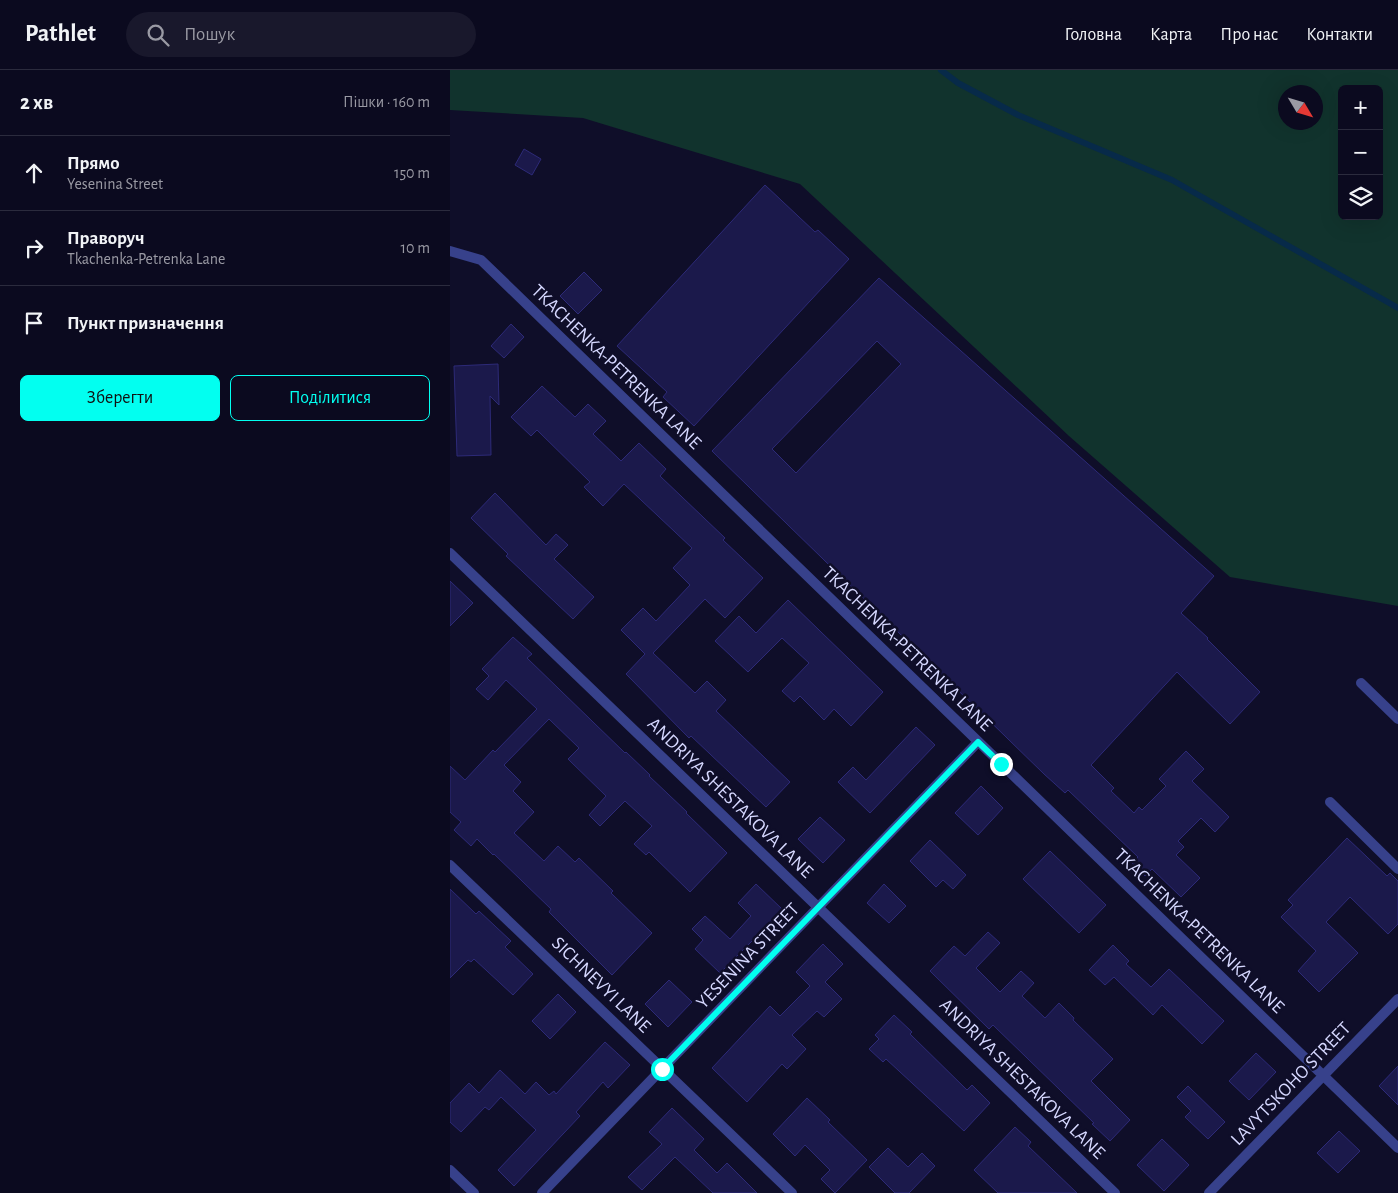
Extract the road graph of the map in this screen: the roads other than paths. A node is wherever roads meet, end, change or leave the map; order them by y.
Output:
1 (450, 251) edge
2 (450, 553) edge
3 (1361, 683) dead end
4 (1398, 719) edge
5 (978, 742) junction
6 (1330, 802) dead end
7 (450, 865) edge
8 (1398, 869) edge
9 (819, 907) junction
10 (1398, 999) edge
11 (662, 1069) junction
12 (1323, 1076) junction
13 (1398, 1148) edge
14 (450, 1170) edge
15 (474, 1193) edge
16 (542, 1193) edge
17 (792, 1193) edge
18 (1116, 1193) edge
19 (1210, 1193) edge

1 - 5 street, TKACHENKA-PETRENKA LANE
2 - 9 street, ANDRIYA SHESTAKOVA LANE
3 - 4 street
5 - 9 street, YESENINA STREET
5 - 12 street, TKACHENKA-PETRENKA LANE
6 - 8 street
7 - 11 street, SICHNEVYI LANE
9 - 11 street, YESENINA STREET
9 - 18 street, ANDRIYA SHESTAKOVA LANE
10 - 12 street, LAVYTSKOHO STREET
11 - 16 street, YESENINA STREET
11 - 17 street, SICHNEVYI LANE
12 - 13 street, TKACHENKA-PETRENKA LANE
12 - 19 street, LAVYTSKOHO STREET
14 - 15 street

